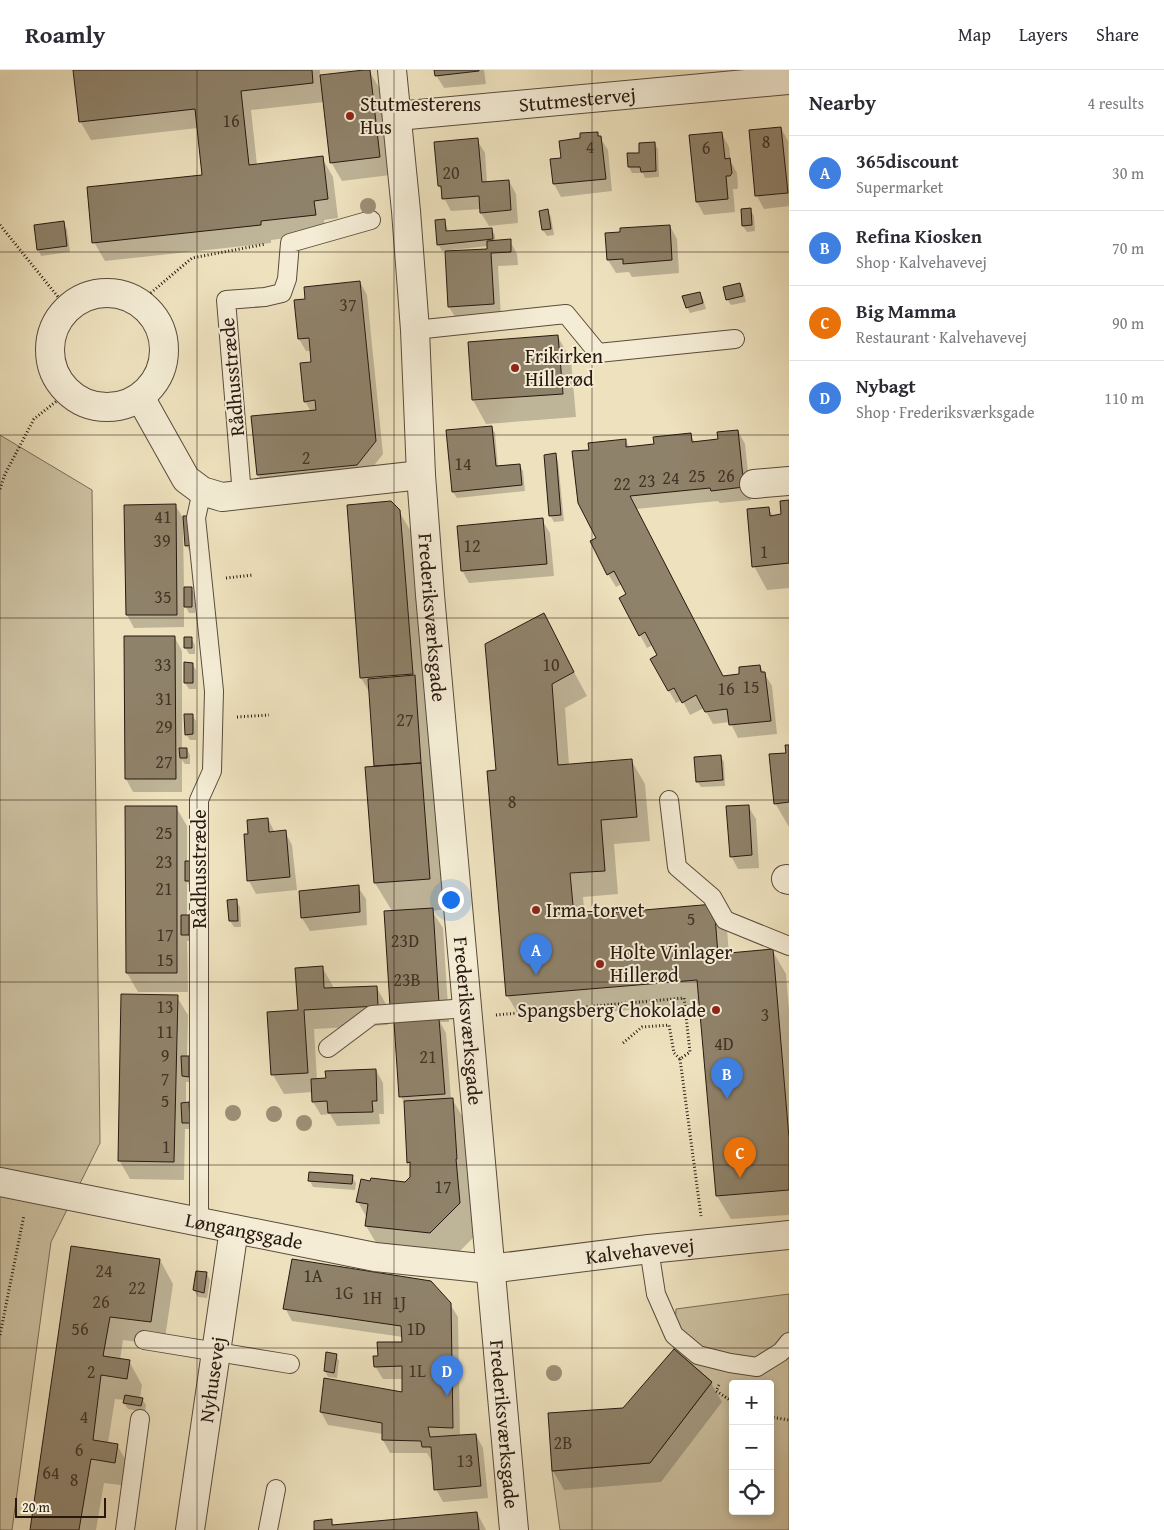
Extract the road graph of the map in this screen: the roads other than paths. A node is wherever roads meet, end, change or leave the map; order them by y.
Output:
1 (392, 70) edge
2 (789, 80) edge
3 (397, 116) junction
4 (371, 220) dead end
5 (415, 330) junction
6 (734, 339) dead end
7 (140, 397) junction
8 (421, 475) junction
9 (789, 481) edge
10 (754, 484) dead end
11 (202, 491) junction
12 (242, 495) junction
13 (668, 800) dead end
14 (789, 946) edge
15 (467, 1012) junction
16 (328, 1048) dead end
17 (0, 1182) edge
18 (199, 1222) junction
19 (234, 1229) junction
20 (789, 1234) edge
21 (649, 1249) junction
22 (490, 1269) junction
23 (144, 1340) dead end
24 (789, 1342) edge
25 (216, 1352) junction
26 (290, 1364) dead end
27 (140, 1420) dead end
28 (276, 1489) dead end
29 (126, 1530) edge
30 (190, 1530) edge
31 (268, 1530) edge
32 (514, 1530) edge

1 - 3 street, Frederiksværksgade
2 - 3 street, Stutmestervej
3 - 5 street, Frederiksværksgade
4 - 12 lane, Rådhusstræde
5 - 6 lane
5 - 8 street, Frederiksværksgade
7 - 7 street
7 - 11 street
8 - 12 street
8 - 15 street, Frederiksværksgade
9 - 10 street
11 - 12 street
11 - 18 lane, Rådhusstræde
13 - 14 lane
15 - 16 lane
15 - 22 street, Frederiksværksgade
17 - 18 street, Løngangsgade
18 - 19 street, Løngangsgade
19 - 22 street, Løngangsgade
19 - 25 street, Nyhusevej
20 - 21 street, Kalvehavevej
21 - 22 street, Kalvehavevej
21 - 24 lane
22 - 32 street, Frederiksværksgade
23 - 25 lane
25 - 26 lane
25 - 30 street, Nyhusevej
27 - 29 lane
28 - 31 lane

